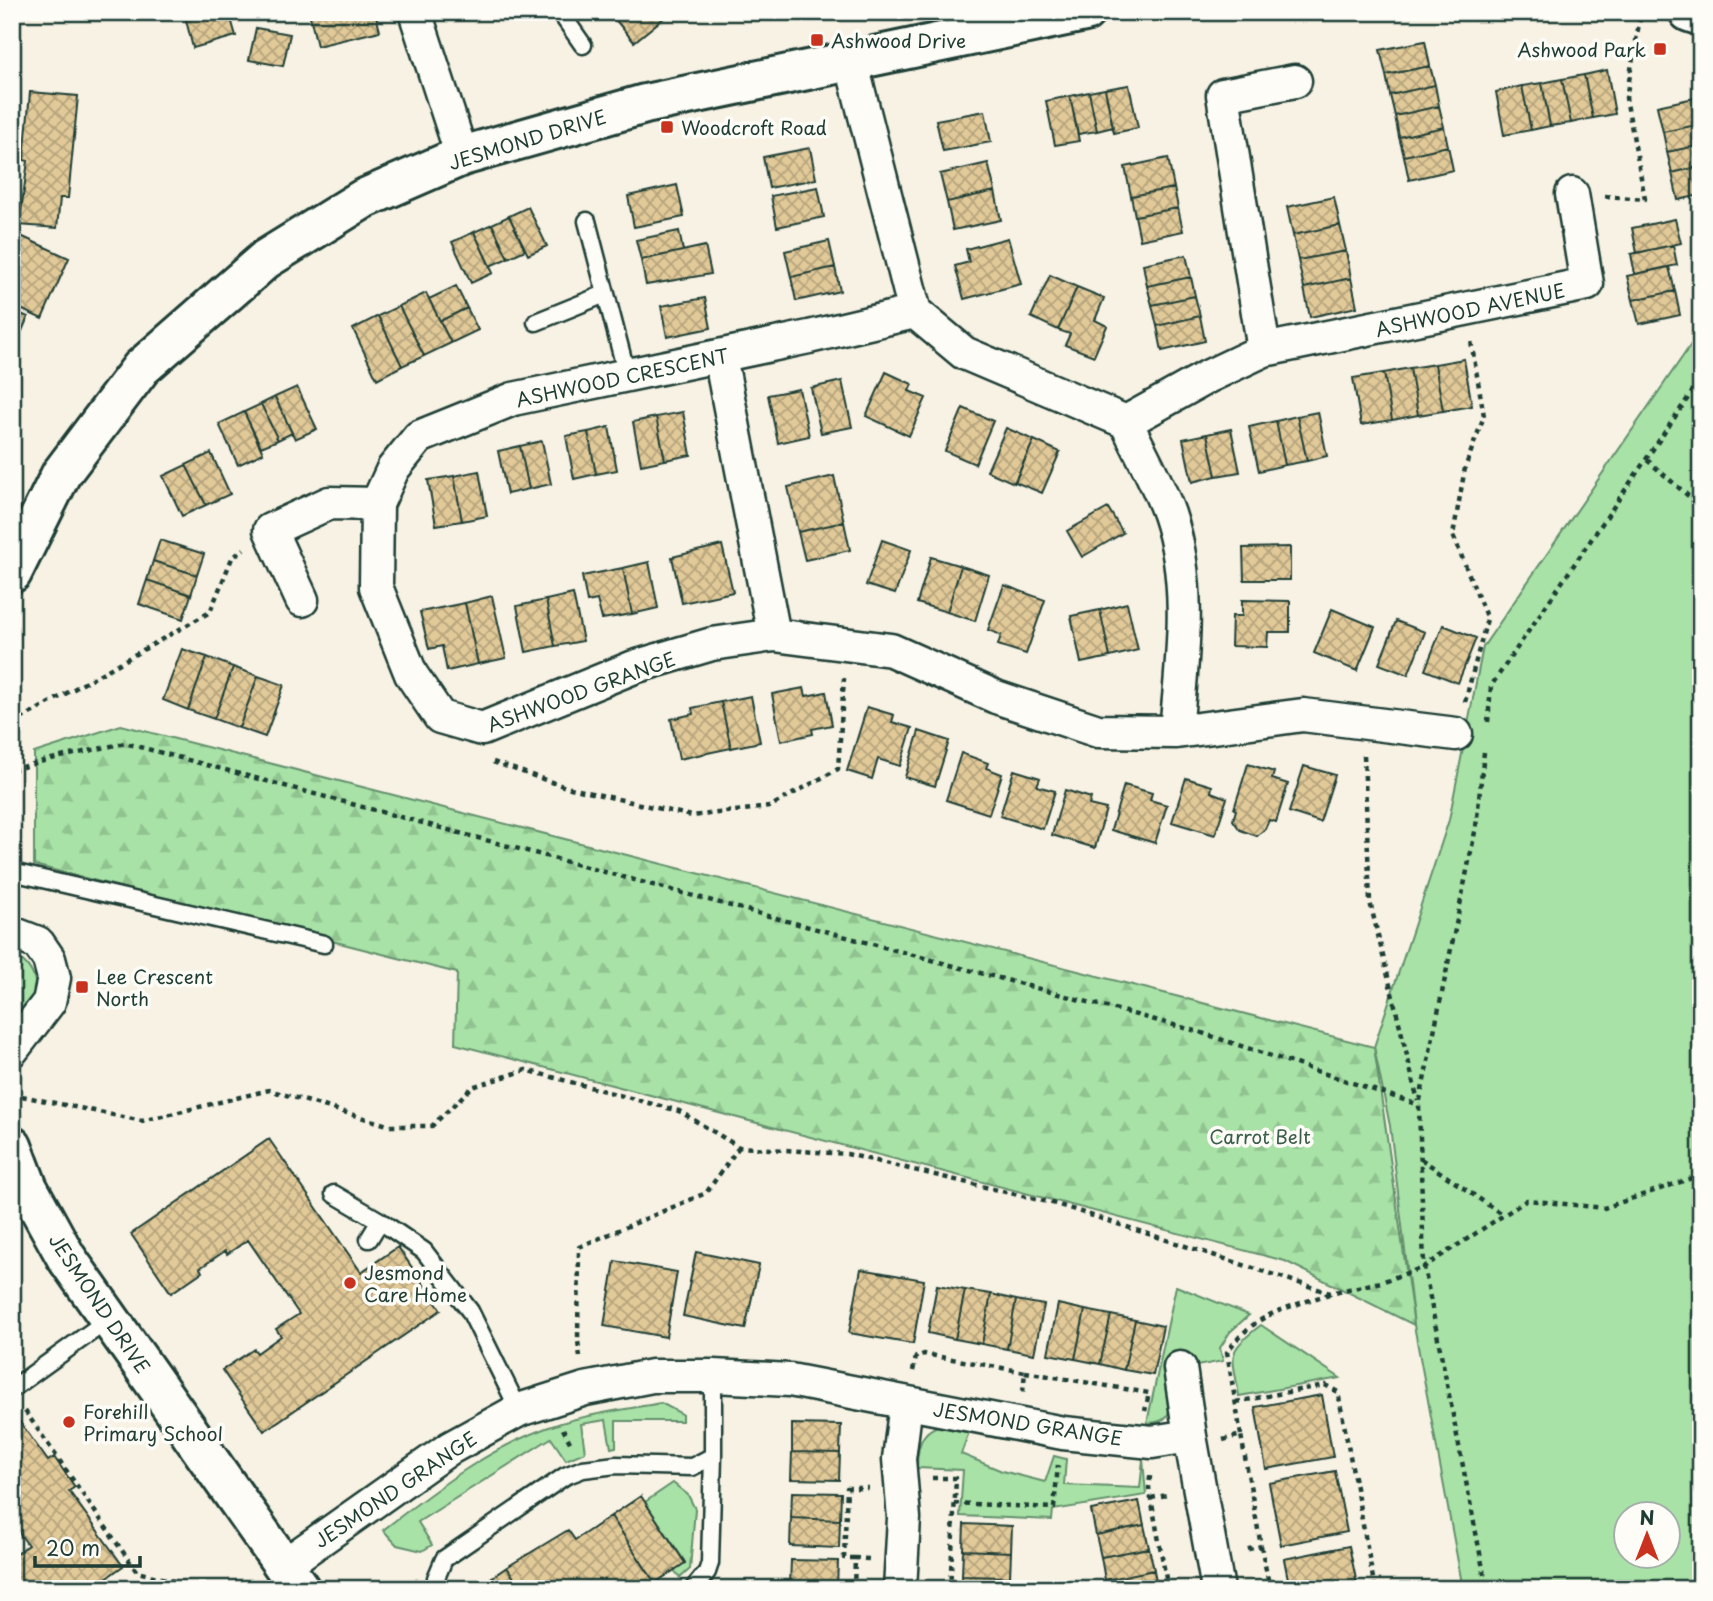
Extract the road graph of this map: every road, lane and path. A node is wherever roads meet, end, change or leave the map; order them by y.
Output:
1 (415, 12) edge
2 (560, 12) edge
3 (1085, 12) edge
4 (1640, 12) edge
5 (1689, 12) edge
6 (1701, 16) edge
7 (1036, 17) edge
8 (583, 45) dead end
9 (851, 61) junction
10 (1295, 81) dead end
11 (462, 156) junction
12 (1572, 194) joint
13 (587, 222) dead end
14 (605, 294) junction
15 (1465, 308) junction
16 (915, 312) junction
17 (536, 321) dead end
18 (1264, 350) junction
19 (720, 356) junction
20 (626, 374) junction
21 (1701, 379) edge
22 (1126, 422) junction
23 (1647, 460) junction
24 (377, 504) junction
25 (1701, 507) edge
26 (270, 530) junction
27 (12, 573) edge
28 (302, 600) dead end
29 (774, 635) junction
30 (846, 644) junction
31 (411, 674) joint
32 (1362, 721) junction
33 (12, 724) edge
34 (471, 728) junction
35 (1177, 732) junction
36 (1471, 734) junction
37 (1485, 748) dead end
38 (12, 770) edge
39 (12, 872) edge
40 (12, 933) edge
41 (324, 944) dead end
42 (12, 1051) edge
43 (12, 1094) edge
44 (1419, 1105) junction
45 (12, 1146) edge
46 (739, 1147) junction
47 (1420, 1158) junction
48 (1701, 1175) edge
49 (334, 1194) dead end
50 (1503, 1215) junction
51 (380, 1221) junction
52 (369, 1239) dead end
53 (1424, 1266) junction
54 (1330, 1293) junction
55 (109, 1320) junction
56 (1180, 1368) dead end
57 (1026, 1372) junction
58 (713, 1376) junction
59 (12, 1389) edge
60 (584, 1389) junction
61 (550, 1400) junction
62 (1236, 1402) junction
63 (906, 1403) junction
64 (20, 1404) dead end
65 (519, 1410) junction
66 (1019, 1424) junction
67 (1063, 1433) junction
68 (1241, 1435) junction
69 (1146, 1441) junction
70 (1191, 1441) junction
71 (713, 1456) junction
72 (583, 1469) junction
73 (901, 1483) junction
74 (954, 1503) junction
75 (1261, 1546) junction
76 (1213, 1556) junction
77 (855, 1558) dead end
78 (291, 1577) edge
79 (206, 1589) edge
80 (438, 1589) edge
81 (693, 1589) edge
82 (900, 1589) edge
83 (950, 1589) edge
84 (1168, 1589) edge
85 (1219, 1589) edge
86 (1269, 1589) edge
87 (1375, 1589) edge
88 (1487, 1589) edge

1 - 11 street
2 - 8 lane
3 - 7 street, JESMOND DRIVE
4 - 12 path
5 - 6 street
7 - 9 street, JESMOND DRIVE
9 - 11 street, JESMOND DRIVE
9 - 16 street
10 - 18 street
11 - 27 street, JESMOND DRIVE
12 - 15 street, ASHWOOD AVENUE
13 - 14 lane
14 - 17 lane
14 - 20 lane
15 - 18 street, ASHWOOD AVENUE
15 - 36 path
16 - 19 street, ASHWOOD CRESCENT
16 - 22 street
18 - 22 street, ASHWOOD AVENUE
19 - 20 street, ASHWOOD CRESCENT
19 - 29 street
20 - 24 street, ASHWOOD CRESCENT
21 - 23 path
22 - 35 street
23 - 25 path
23 - 36 path
24 - 26 street
24 - 31 street, ASHWOOD CRESCENT
26 - 28 street
26 - 33 path
29 - 30 street, ASHWOOD GRANGE
29 - 34 street, ASHWOOD GRANGE
30 - 34 path
30 - 35 street, ASHWOOD GRANGE
31 - 34 street, ASHWOOD GRANGE
32 - 35 street, ASHWOOD GRANGE
32 - 36 street, ASHWOOD GRANGE
32 - 44 path
37 - 44 path
38 - 44 path
39 - 41 lane
40 - 42 street
43 - 46 path
44 - 47 path
45 - 55 street, JESMOND DRIVE
46 - 54 path
46 - 60 path
47 - 50 path
47 - 53 path
48 - 50 path
49 - 51 lane
50 - 53 path
51 - 52 lane
51 - 65 lane
53 - 54 path
53 - 88 path
54 - 62 path
55 - 59 lane
55 - 78 street, JESMOND DRIVE
56 - 70 street
57 - 63 path
57 - 66 path
57 - 69 path
58 - 60 street, JESMOND GRANGE
58 - 63 street, JESMOND GRANGE
58 - 71 lane
60 - 61 street, JESMOND GRANGE
61 - 65 street, JESMOND GRANGE
61 - 72 path
62 - 68 path
62 - 87 path
63 - 66 street, JESMOND GRANGE
63 - 73 street, JESMOND GRANGE
64 - 79 path
65 - 78 street, JESMOND GRANGE
66 - 67 street, JESMOND GRANGE
67 - 69 street, JESMOND GRANGE
67 - 74 path
68 - 70 path
68 - 75 path
69 - 70 street, JESMOND GRANGE
69 - 84 path
70 - 76 street
71 - 72 lane
71 - 81 lane
72 - 80 lane
73 - 74 path
73 - 77 path
73 - 82 street, JESMOND GRANGE
74 - 83 path
75 - 76 path
75 - 86 path
76 - 85 street

